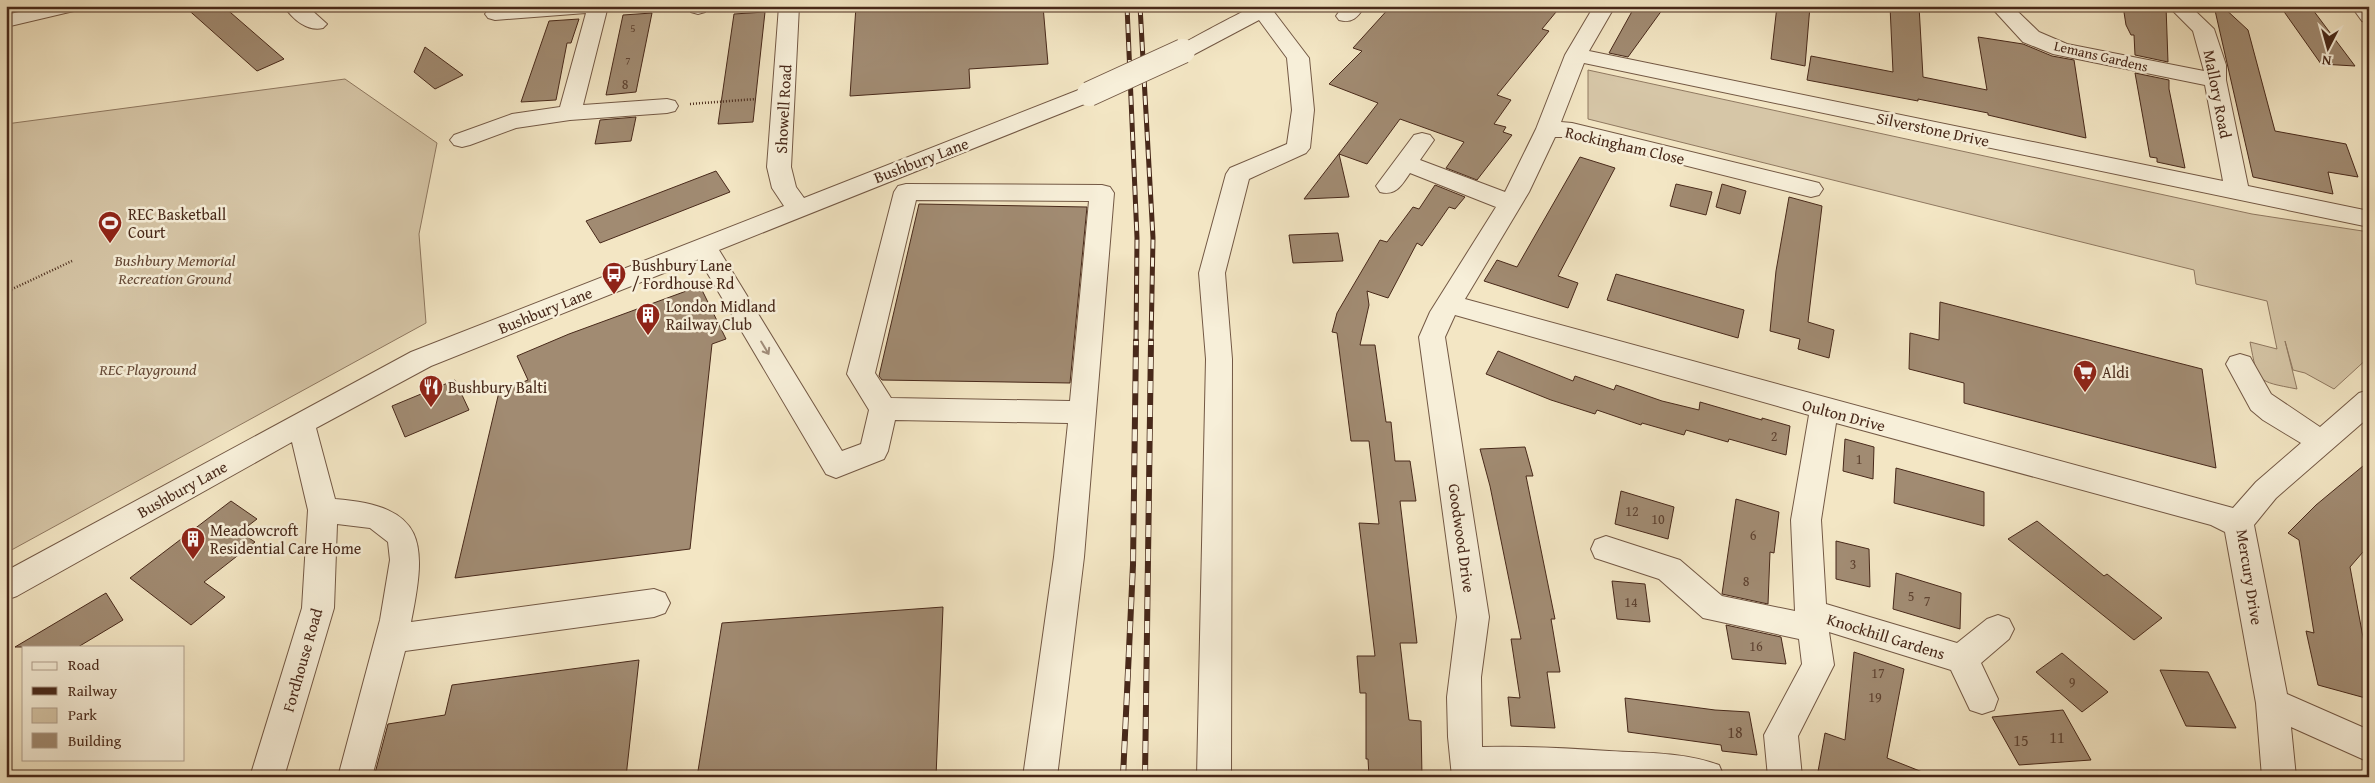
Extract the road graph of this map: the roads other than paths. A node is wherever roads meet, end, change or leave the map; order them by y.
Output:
1 (71, 6) edge
2 (294, 6) edge
3 (596, 6) edge
4 (789, 6) edge
5 (1605, 6) edge
6 (2000, 6) edge
7 (2178, 6) edge
8 (2365, 6) edge
9 (1266, 8) edge
10 (495, 14) dead end
11 (2369, 16) edge
12 (6, 21) edge
13 (316, 24) dead end
14 (1576, 55) junction
15 (2215, 80) junction
16 (667, 106) road end
17 (570, 114) junction
18 (1547, 129) junction
19 (1422, 140) dead end
20 (458, 141) dead end
21 (1405, 163) junction
22 (1388, 186) dead end
23 (1811, 189) dead end
24 (2237, 192) junction
25 (1510, 203) junction
26 (798, 208) junction
27 (2369, 219) edge
28 (704, 246) junction
29 (1450, 304) junction
30 (2240, 364) dead end
31 (2369, 401) edge
32 (883, 409) junction
33 (1824, 409) junction
34 (1083, 412) junction
35 (301, 423) junction
36 (2322, 442) junction
37 (323, 510) junction
38 (2239, 525) junction
39 (1606, 549) dead end
40 (6, 587) edge
41 (654, 603) dead end
42 (1812, 620) junction
43 (1998, 629) dead end
44 (392, 639) junction
45 (1962, 659) junction
46 (1982, 699) dead end
47 (2272, 703) junction
48 (2369, 746) edge
49 (1468, 770) edge
50 (267, 777) edge
51 (355, 777) edge
52 (1040, 777) edge
53 (1214, 777) edge
54 (1707, 777) edge
55 (1785, 777) edge
56 (2279, 777) edge

1 - 12 street
2 - 13 street
3 - 10 street
3 - 17 street
4 - 26 street, Showell Road
5 - 14 street
6 - 15 street, Lemans Gardens
7 - 15 street, Mallory Road
8 - 11 street
9 - 26 street, Bushbury Lane, bridge
9 - 53 street
14 - 18 street
14 - 24 street, Silverstone Drive
15 - 24 street, Mallory Road
16 - 17 street
17 - 20 street
18 - 23 street, Rockingham Close
18 - 25 street, Rockingham Close
19 - 21 street
21 - 22 street
21 - 25 street
24 - 27 street, Silverstone Drive
25 - 29 street, Rockingham Close
26 - 28 street, Bushbury Lane
28 -> 32 street
28 - 35 street, Bushbury Lane
29 - 33 street, Oulton Drive
29 - 49 street, Goodwood Drive
30 - 36 street
31 - 36 street, Mercury Drive
32 - 34 street
32 - 34 street
33 - 38 street, Oulton Drive
33 - 42 street, Knockhill Gardens
34 - 52 street
35 - 37 street, Fordhouse Road
35 - 40 street, Bushbury Lane
36 - 38 street, Mercury Drive
37 - 44 street
37 - 50 street, Fordhouse Road
38 - 47 street, Mercury Drive
39 - 42 street, Knockhill Gardens
41 - 44 street
42 - 45 street, Knockhill Gardens
42 - 55 street, Knockhill Gardens
43 - 45 street, Knockhill Gardens
44 - 51 street
45 - 46 street, Knockhill Gardens
47 - 48 street
47 - 56 street, Mercury Drive
49 - 54 street

